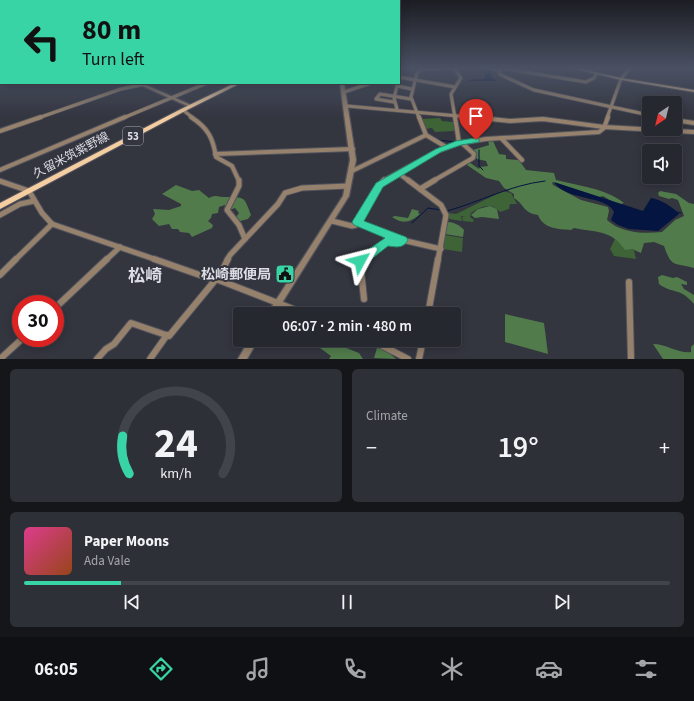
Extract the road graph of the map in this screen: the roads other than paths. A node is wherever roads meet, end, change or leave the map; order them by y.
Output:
1 (136, 85) edge
2 (141, 85) edge
3 (203, 85) edge
4 (235, 85) edge
5 (342, 85) edge
6 (366, 85) edge
7 (413, 85) edge
8 (442, 85) edge
9 (522, 85) edge
10 (619, 85) edge
11 (656, 85) edge
12 (455, 87) joint
13 (412, 89) junction
14 (694, 91) edge
15 (344, 92) junction
16 (393, 96) junction
17 (171, 98) junction
18 (411, 99) junction
19 (394, 102) junction
20 (191, 106) junction
21 (347, 106) junction
22 (612, 107) junction
23 (397, 109) junction
24 (183, 110) junction
25 (416, 111) junction
26 (642, 113) edge
27 (454, 115) junction
28 (682, 121) edge
29 (694, 123) edge
30 (604, 127) junction
31 (0, 131) edge
32 (694, 132) edge
33 (426, 135) junction
34 (501, 138) junction
35 (461, 143) junction
36 (446, 147) junction
37 (353, 149) junction
38 (215, 154) junction
39 (522, 160) dead end
40 (0, 170) edge
41 (352, 171) junction
42 (398, 173) junction
43 (0, 181) edge
44 (348, 186) junction
45 (420, 188) junction
46 (29, 192) junction
47 (34, 201) junction
48 (0, 206) edge
49 (0, 216) edge
50 (332, 221) junction
51 (357, 222) junction
52 (52, 224) junction
53 (245, 239) junction
54 (402, 240) junction
55 (120, 248) junction
56 (441, 249) junction
57 (0, 275) edge
58 (215, 279) junction
59 (629, 282) dead end
60 (364, 299) dead end
61 (64, 300) edge
62 (278, 303) junction
63 (275, 307) edge
64 (288, 307) edge
65 (429, 307) edge
66 (168, 335) junction
67 (13, 347) edge
68 (250, 347) edge
69 (385, 347) edge
70 (422, 347) edge
71 (0, 359) edge
72 (97, 359) edge
73 (150, 359) edge
74 (242, 359) edge
75 (408, 359) edge
76 (419, 359) edge
77 (631, 359) edge

1 - 31 street
2 - 17 street
3 - 17 street
4 - 20 main road, 久留米筑紫野線 / 53
5 - 15 street
6 - 15 street
7 - 13 street
8 - 12 street
9 - 22 street
10 - 22 street
11 - 14 main road
12 - 27 street
13 - 16 street
13 - 18 street
15 - 21 street
16 - 18 street
16 - 19 street
16 - 19 street
17 - 20 street
17 - 40 street
18 - 25 street
19 - 23 street
20 - 24 main road, 久留米筑紫野線 / 53
21 - 23 street
21 - 37 street
22 - 26 street
22 - 30 street
23 - 25 street
24 - 38 street
24 - 46 main road, 久留米筑紫野線 / 53
25 - 27 street
25 - 33 street
27 - 30 street
27 - 35 street
28 - 29 street
30 - 32 street
30 - 34 street
33 - 36 street
33 - 41 street
34 - 35 street
34 - 39 street
35 - 36 street
35 - 45 street
36 - 42 street
37 - 38 street
37 - 41 street
38 - 53 street
41 - 44 street
42 - 45 street
42 - 51 street
43 - 46 street
44 - 50 street
44 - 53 street
45 - 56 street
46 - 47 street
46 - 48 main road, 久留米筑紫野線 / 53
47 - 49 street
47 - 52 street
50 - 51 street
50 - 62 street
51 - 54 street
52 - 55 street
52 - 57 street
53 - 58 street
54 - 56 street
54 - 60 street
55 - 58 street
55 - 61 street
56 - 65 street
58 - 62 street
58 - 66 street
59 - 77 street
62 - 63 street
62 - 64 street
66 - 72 street
66 - 73 street
67 - 71 street
68 - 74 street
69 - 75 street
70 - 76 street

